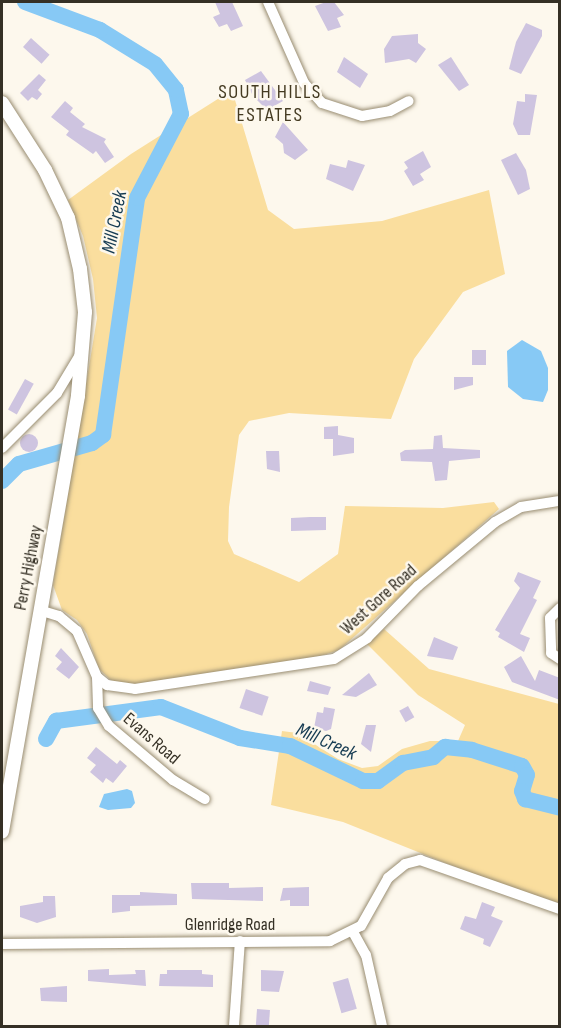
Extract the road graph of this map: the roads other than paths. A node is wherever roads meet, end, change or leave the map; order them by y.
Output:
1 (268, 2) edge
2 (409, 101) dead end
3 (2, 103) edge
4 (84, 347) junction
5 (2, 448) edge
6 (560, 501) edge
7 (560, 608) edge
8 (39, 610) junction
9 (555, 656) edge
10 (97, 676) junction
11 (205, 799) dead end
12 (2, 831) edge
13 (560, 909) edge
14 (353, 932) junction
15 (240, 941) junction
16 (2, 944) edge
17 (234, 1026) edge
18 (382, 1026) edge

1 - 2 street
3 - 4 main road, Perry Highway
4 - 5 street
4 - 8 main road, Perry Highway
6 - 10 street, West Gore Road
7 - 9 street
8 - 10 street, Evans Road
8 - 12 main road, Perry Highway
10 - 11 street, Evans Road
13 - 14 street
14 - 15 street, Glenridge Road
14 - 18 street
15 - 16 street, Glenridge Road
15 - 17 street

